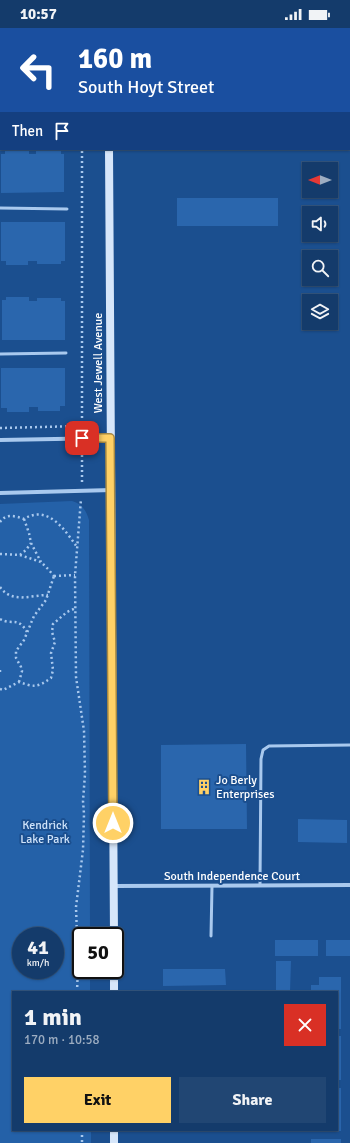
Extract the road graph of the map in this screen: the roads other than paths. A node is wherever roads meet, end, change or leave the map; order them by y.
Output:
1 (108, 150) edge
2 (0, 208) edge
3 (67, 209) dead end
4 (66, 353) dead end
5 (0, 354) edge
6 (110, 438) junction
7 (0, 440) edge
8 (112, 490) junction
9 (0, 493) edge
10 (350, 745) edge
11 (260, 885) junction
12 (350, 885) edge
13 (113, 886) junction
14 (212, 886) junction
15 (114, 927) edge
16 (211, 936) dead end
17 (114, 979) edge
18 (114, 991) edge
19 (114, 1131) edge
20 (114, 1143) edge

1 - 6 main road, West Jewell Avenue
2 - 3 lane
4 - 5 lane
6 - 7 street
6 - 8 main road, West Jewell Avenue
8 - 9 street
8 - 13 main road, West Jewell Avenue
10 - 11 lane
11 - 12 street, South Independence Court
11 - 14 street, South Independence Court
13 - 14 street, South Independence Court
13 - 15 main road, West Jewell Avenue
14 - 16 lane
17 - 18 main road
19 - 20 main road

